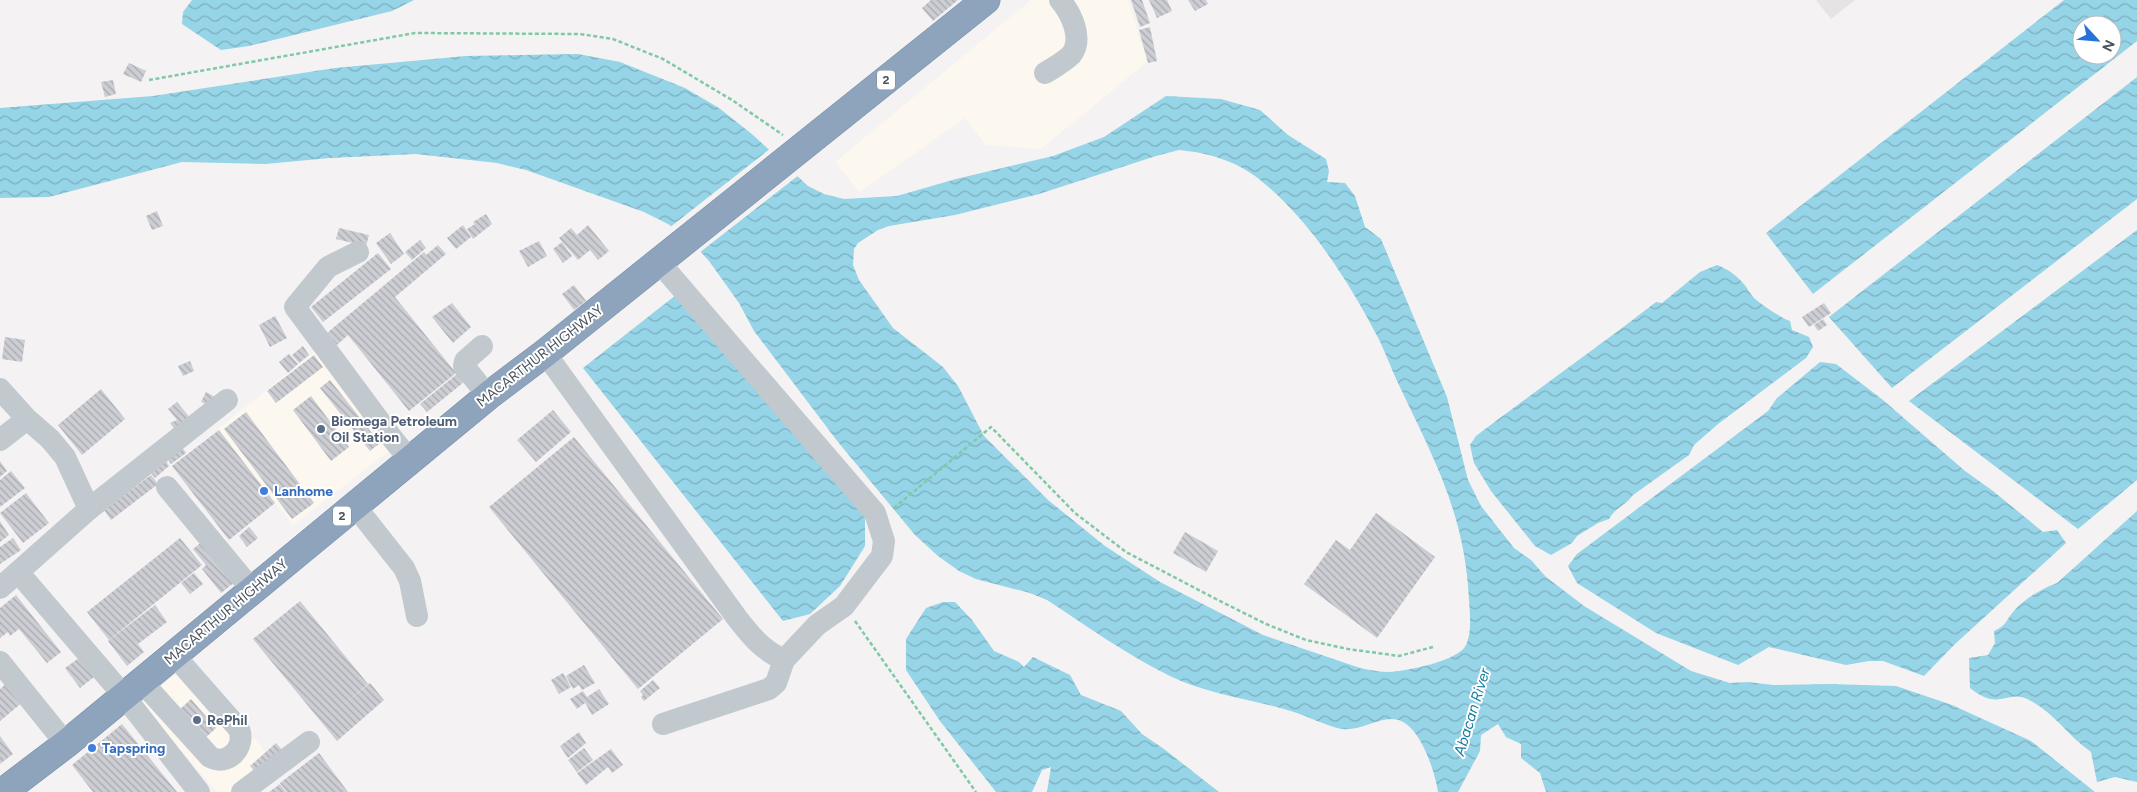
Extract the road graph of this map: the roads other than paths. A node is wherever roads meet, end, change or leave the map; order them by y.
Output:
1 (986, 0) edge
2 (1060, 0) edge
3 (1045, 73) dead end
4 (358, 252) dead end
5 (659, 262) junction
6 (482, 346) dead end
7 (545, 353) junction
8 (0, 389) edge
9 (488, 396) junction
10 (226, 400) dead end
11 (27, 419) junction
12 (0, 440) edge
13 (410, 460) junction
14 (167, 487) dead end
15 (355, 506) junction
16 (89, 509) junction
17 (18, 572) junction
18 (0, 588) edge
19 (252, 590) junction
20 (417, 616) dead end
21 (174, 656) junction
22 (784, 660) junction
23 (0, 662) edge
24 (133, 689) junction
25 (663, 724) dead end
26 (309, 742) dead end
27 (66, 744) junction
28 (3, 792) edge
29 (199, 792) edge
30 (242, 792) edge

1 - 5 highway, MACARTHUR HIGHWAY / 2
2 - 3 street
4 - 13 street
5 - 7 highway, MACARTHUR HIGHWAY / 2
5 - 22 street
6 - 9 street
7 - 9 highway, MACARTHUR HIGHWAY / 2
7 - 22 street
8 - 11 street
9 - 13 highway, MACARTHUR HIGHWAY / 2
10 - 16 street
11 - 12 street
11 - 16 street
13 - 15 highway, MACARTHUR HIGHWAY / 2
14 - 19 street
15 - 19 highway, MACARTHUR HIGHWAY / 2
15 - 20 street
16 - 17 street
17 - 18 street
17 - 24 street
19 - 21 highway, MACARTHUR HIGHWAY / 2
21 - 24 highway, MACARTHUR HIGHWAY / 2
21 - 24 street
22 - 25 street
23 - 27 street
24 - 27 highway, MACARTHUR HIGHWAY / 2
24 - 29 street
26 - 30 street
27 - 28 highway, MACARTHUR HIGHWAY / 2

